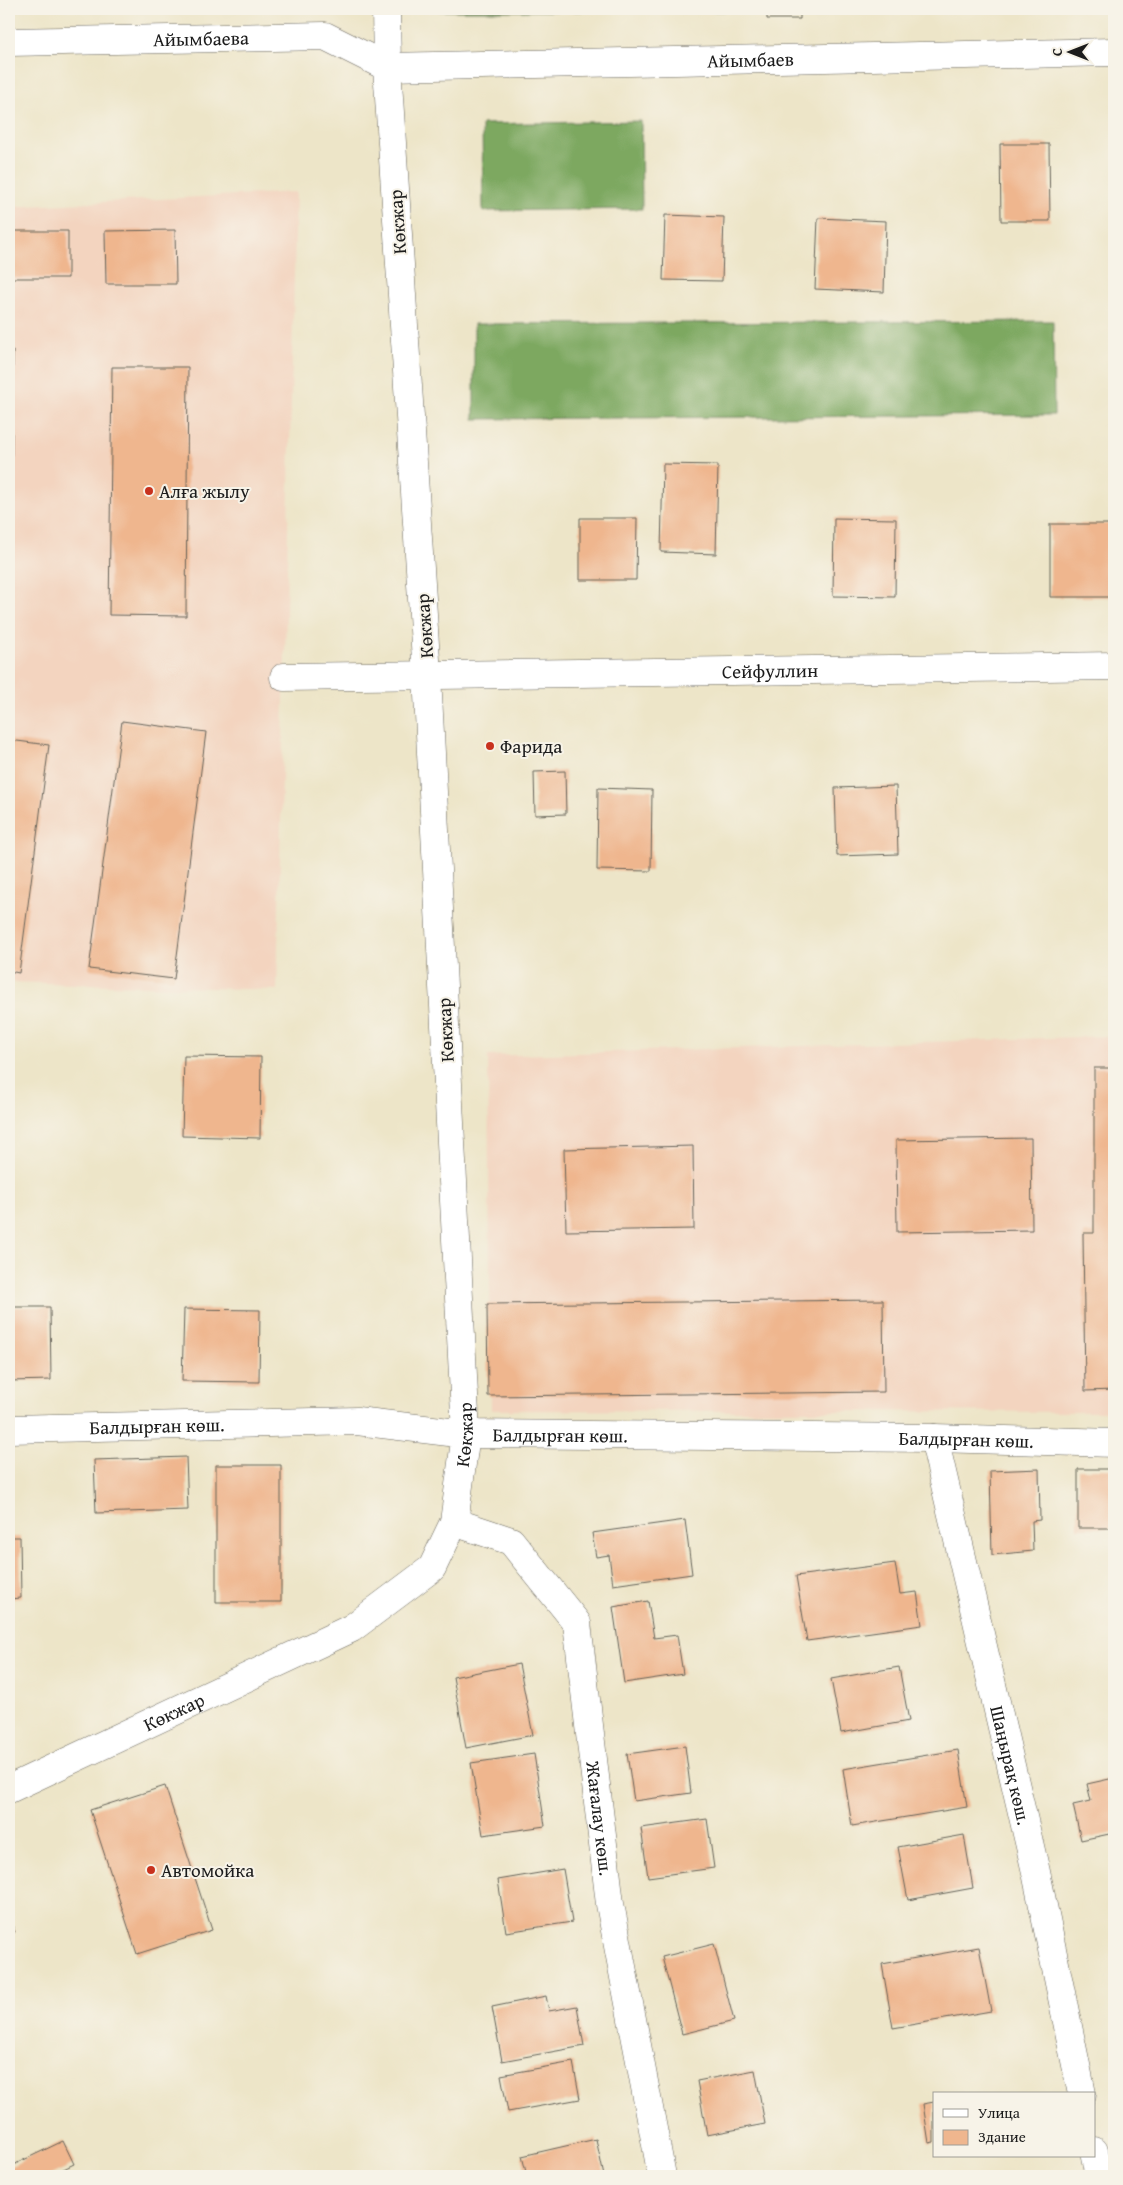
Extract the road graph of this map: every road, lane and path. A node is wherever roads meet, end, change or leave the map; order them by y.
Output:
1 (386, 9) edge
2 (9, 42) edge
3 (1114, 52) edge
4 (387, 67) junction
5 (1114, 666) edge
6 (427, 675) junction
7 (284, 677) dead end
8 (9, 1429) edge
9 (466, 1434) junction
10 (934, 1438) junction
11 (1114, 1443) edge
12 (454, 1522) junction
13 (9, 1789) edge
14 (1082, 2092) edge
15 (1096, 2158) edge
16 (662, 2176) edge
17 (1100, 2176) edge

1 - 4 street, Көкжар
2 - 4 street, Айымбаева
3 - 4 street, Айымбаев
4 - 6 street, Көкжар
5 - 6 street, Сейфуллин
6 - 7 street, Сейфуллин
6 - 9 street, Көкжар
8 - 9 street, Балдырған көш.
9 - 10 street, Балдырған көш.
9 - 12 street, Көкжар
10 - 11 street, Балдырған көш.
10 - 14 street, Шаңырақ көш.
12 - 13 street, Көкжар
12 - 16 street, Жағалау көш.
15 - 17 street

